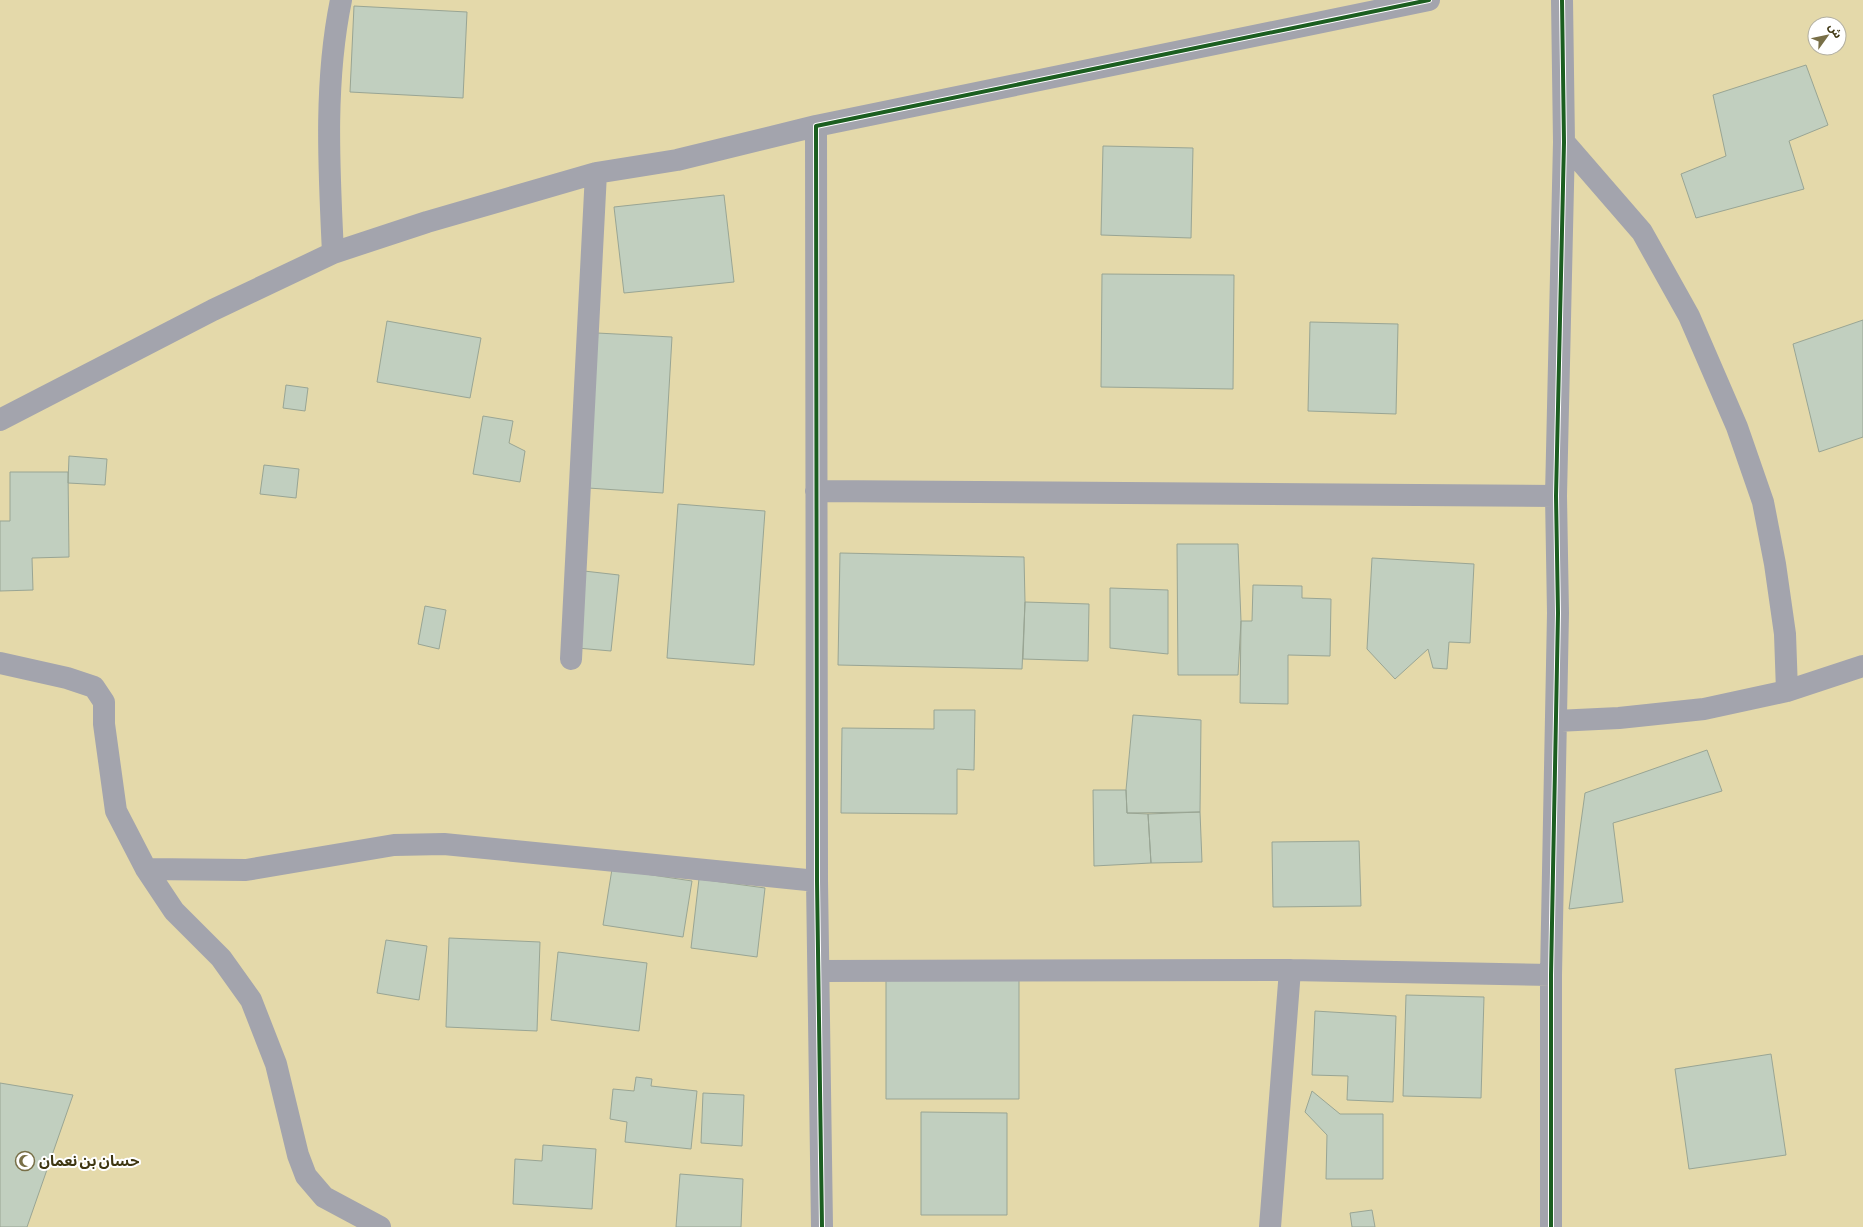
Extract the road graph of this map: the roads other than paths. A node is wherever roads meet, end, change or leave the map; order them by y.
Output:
1 (341, 0) edge
2 (1429, 0) edge
3 (1562, 0) edge
4 (816, 126) junction
5 (1564, 142) junction
6 (596, 173) junction
7 (333, 253) junction
8 (0, 420) edge
9 (816, 491) junction
10 (1556, 496) junction
11 (571, 659) dead end
12 (0, 663) edge
13 (1863, 666) edge
14 (1787, 691) junction
15 (1556, 721) junction
16 (146, 869) junction
17 (817, 881) junction
18 (1290, 970) junction
19 (819, 971) junction
20 (1550, 974) junction
21 (380, 1227) edge
22 (822, 1227) edge
23 (1270, 1227) edge
24 (1551, 1227) edge

1 - 7 street
2 - 4 street
3 - 5 street
4 - 6 street
4 - 9 street
5 - 10 street
5 - 14 street
6 - 7 street
6 - 11 street
7 - 8 street
9 - 10 street
9 - 17 street
10 - 15 street
12 - 16 street
13 - 14 street
14 - 15 street
15 - 20 street
16 - 17 street
16 - 21 street
17 - 19 street
18 - 19 street
18 - 20 street
18 - 23 street
19 - 22 street
20 - 24 street

